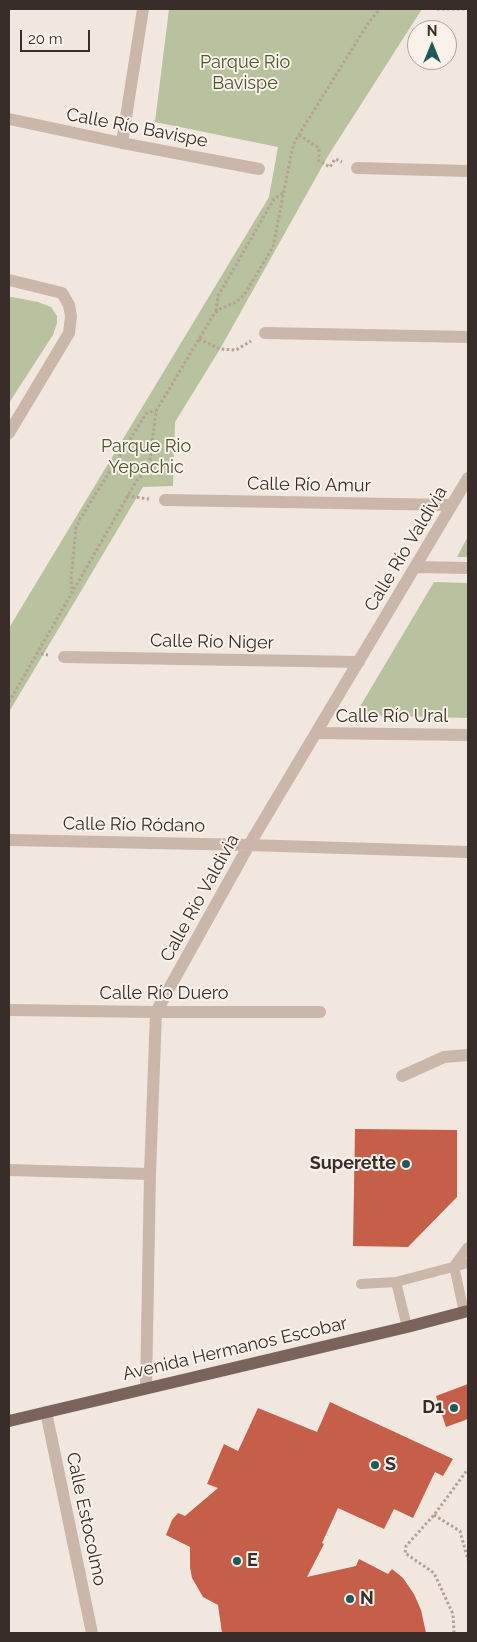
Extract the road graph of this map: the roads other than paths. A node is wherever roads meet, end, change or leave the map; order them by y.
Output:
1 (143, 9) edge
2 (9, 119) edge
3 (122, 143) junction
4 (357, 168) road end
5 (260, 169) dead end
6 (468, 171) edge
7 (9, 280) edge
8 (265, 333) road end
9 (468, 337) edge
10 (9, 433) edge
11 (468, 478) edge
12 (165, 500) dead end
13 (451, 506) junction
14 (416, 567) junction
15 (468, 568) edge
16 (64, 657) dead end
17 (359, 662) junction
18 (316, 734) junction
19 (468, 735) edge
20 (9, 840) edge
21 (249, 845) junction
22 (468, 852) edge
23 (9, 1010) edge
24 (156, 1012) junction
25 (320, 1012) dead end
26 (468, 1055) edge
27 (402, 1076) dead end
28 (9, 1170) edge
29 (150, 1174) junction
30 (468, 1247) edge
31 (468, 1263) edge
32 (454, 1266) junction
33 (396, 1282) junction
34 (361, 1284) dead end
35 (466, 1312) edge
36 (407, 1327) junction
37 (146, 1388) junction
38 (46, 1412) junction
39 (9, 1420) edge
40 (92, 1633) edge

1 - 3 street
2 - 3 street, Calle Río Bavispe
3 - 5 street, Calle Río Bavispe
4 - 6 street
7 - 10 street
8 - 9 street
11 - 13 street, Calle Río Valdivia
12 - 13 street, Calle Río Amur
13 - 14 street, Calle Río Valdivia
14 - 15 street
14 - 17 street, Calle Río Valdivia
16 - 17 street, Calle Río Niger
17 - 18 street, Calle Río Valdivia
18 - 19 street, Calle Río Ural
18 - 21 street, Calle Río Valdivia
20 - 21 street, Calle Río Ródano
21 - 22 street, Calle Río Ródano
21 - 24 street, Calle Río Valdivia
23 - 24 street, Calle Río Duero
24 - 25 street, Calle Río Duero
24 - 29 street, Calle Río Valdivia
26 - 27 street
28 - 29 street
29 - 37 street, Calle Río Valdivia
30 - 32 lane
31 - 32 lane
32 - 33 lane
32 - 35 lane
33 - 34 lane
33 - 36 lane
35 - 36 main road, Avenida Hermanos Escobar
36 - 37 main road, Avenida Hermanos Escobar
37 - 38 main road, Avenida Hermanos Escobar
38 - 39 main road, Avenida Hermanos Escobar
38 - 40 street, Calle Estocolmo

